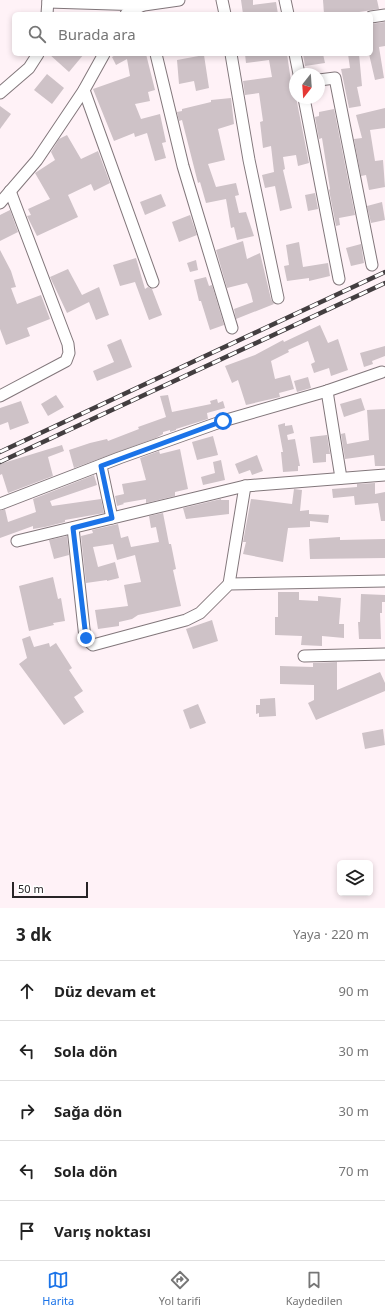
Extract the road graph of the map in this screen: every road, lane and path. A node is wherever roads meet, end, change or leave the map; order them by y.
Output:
1 (179, 0) edge
2 (222, 0) edge
3 (285, 0) edge
4 (48, 1) edge
5 (144, 6) edge
6 (47, 12) edge
7 (130, 12) edge
8 (225, 12) edge
9 (288, 12) edge
10 (385, 15) edge
11 (373, 17) edge
12 (37, 56) edge
13 (103, 56) edge
14 (156, 56) edge
15 (231, 56) edge
16 (295, 56) edge
17 (298, 68) edge
18 (325, 79) edge
19 (84, 90) junction
20 (0, 93) edge
21 (305, 104) edge
22 (10, 191) junction
23 (0, 203) edge
24 (372, 265) dead end
25 (338, 279) dead end
26 (153, 282) dead end
27 (278, 298) dead end
28 (232, 328) dead end
29 (382, 372) dead end
30 (327, 391) junction
31 (0, 396) edge
32 (101, 466) junction
33 (385, 475) edge
34 (341, 478) junction
35 (245, 486) junction
36 (0, 504) edge
37 (112, 518) junction
38 (73, 528) junction
39 (17, 541) dead end
40 (385, 581) edge
41 (229, 584) junction
42 (385, 654) edge
43 (304, 656) dead end

1 - 5 street
2 - 8 street
3 - 9 street
4 - 5 street
4 - 6 street
5 - 7 street
10 - 11 street
12 - 20 street
13 - 19 street
14 - 28 street
15 - 27 street
16 - 17 street
18 - 24 street
19 - 22 street
19 - 26 street
21 - 25 street
22 - 23 street
22 - 31 street
29 - 30 street
30 - 32 street
30 - 34 street
32 - 36 street
32 - 37 street
33 - 34 street
34 - 35 street
35 - 37 street
35 - 41 street
37 - 38 street
38 - 39 street
38 - 41 street
40 - 41 street
42 - 43 street

